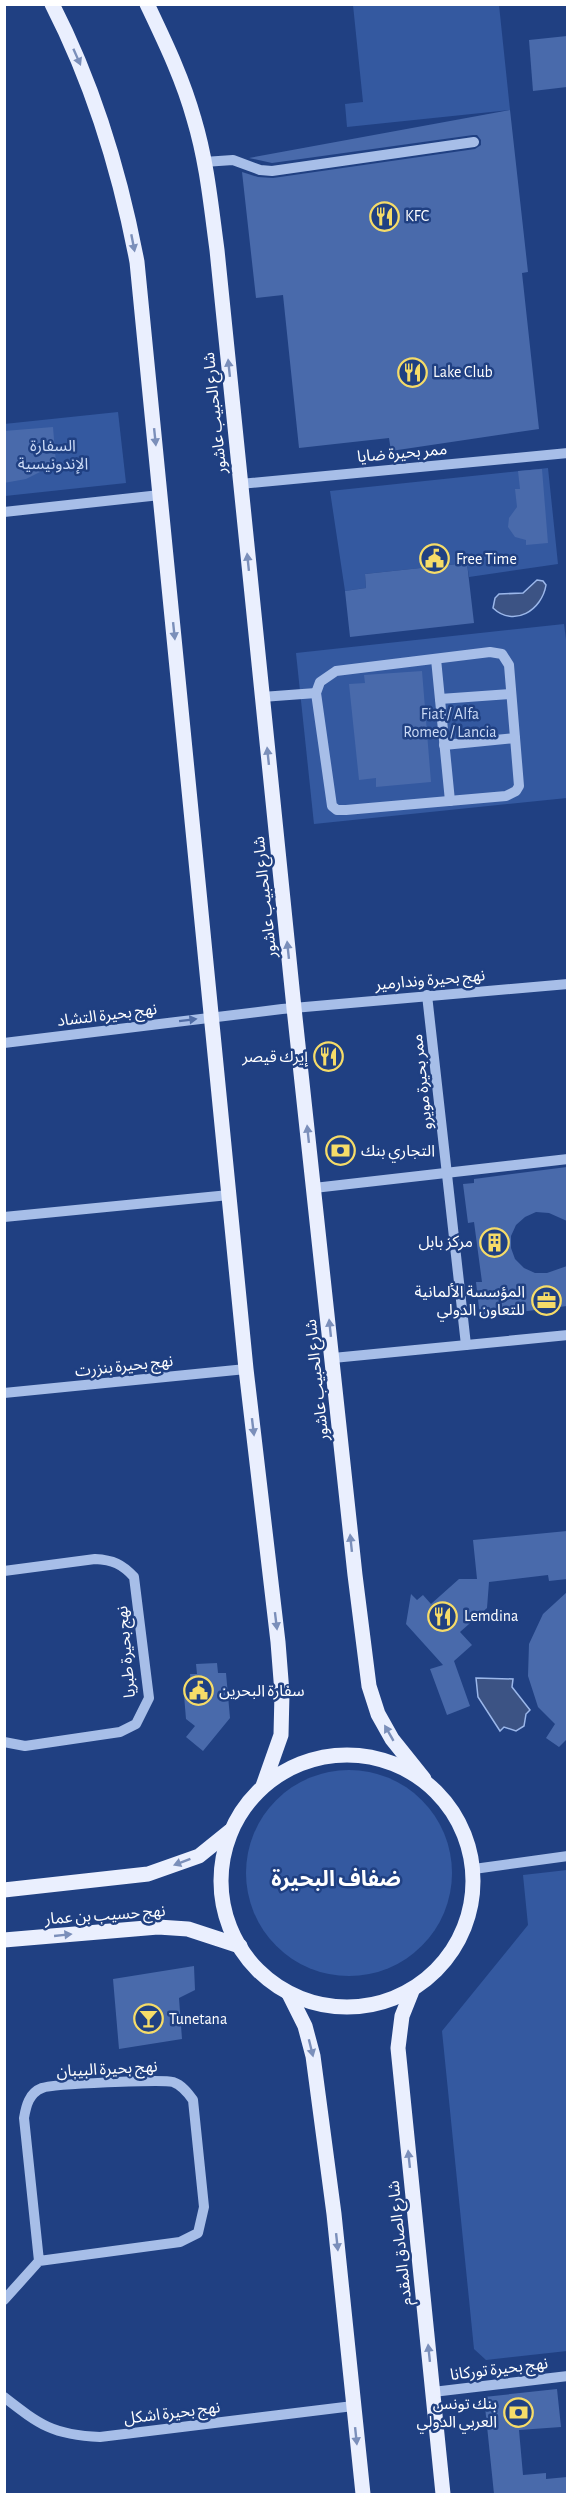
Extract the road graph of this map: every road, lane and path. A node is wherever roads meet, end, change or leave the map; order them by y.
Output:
1 (52, 4) edge
2 (147, 4) edge
3 (474, 142) dead end
4 (204, 162) junction
5 (567, 453) edge
6 (240, 484) junction
7 (160, 495) junction
8 (4, 512) edge
9 (436, 659) junction
10 (316, 693) junction
11 (511, 693) junction
12 (262, 697) junction
13 (440, 699) junction
14 (515, 738) junction
15 (444, 745) junction
16 (450, 801) junction
17 (567, 984) edge
18 (427, 995) junction
19 (294, 1008) junction
20 (213, 1017) junction
21 (4, 1043) edge
22 (567, 1159) edge
23 (447, 1173) junction
24 (315, 1188) junction
25 (229, 1196) junction
26 (4, 1217) edge
27 (567, 1335) edge
28 (466, 1345) junction
29 (333, 1358) junction
30 (246, 1369) junction
31 (4, 1393) edge
32 (4, 1571) edge
33 (4, 1742) edge
34 (424, 1779) junction
35 (263, 1786) junction
36 (230, 1831) junction
37 (567, 1856) edge
38 (474, 1869) junction
39 (4, 1890) edge
40 (4, 1940) edge
41 (240, 1946) junction
42 (412, 1991) junction
43 (289, 1994) junction
44 (39, 2260) junction
45 (4, 2300) edge
46 (567, 2376) edge
47 (433, 2392) junction
48 (4, 2397) edge
49 (353, 2406) junction
50 (363, 2494) edge
51 (443, 2494) edge

1 -> 7 main road
2 - 4 main road, شارع الحبيب عاشور
3 - 4 street
6 -> 4 main road, شارع الحبيب عاشور
5 - 6 street, ممر بحيرة ضايا
12 -> 6 main road, شارع الحبيب عاشور
7 - 8 street
7 -> 20 main road
9 - 10 street
9 - 11 street
9 - 13 street
10 - 12 street
10 - 16 street
11 - 13 street
11 - 14 street
19 -> 12 main road, شارع الحبيب عاشور
13 - 15 street
14 - 15 street
14 - 16 street
15 - 16 street
17 - 18 street, نهج بحيرة وندارمير
18 - 19 street, نهج بحيرة وندارمير
18 - 23 street, ممر بحيرة مويرو
19 - 20 street, نهج بحيرة وندارمير
24 -> 19 main road, شارع الحبيب عاشور
21 -> 20 street, نهج بحيرة التشاد
20 - 25 main road
22 - 23 street
23 - 24 street
23 - 28 street, ممر بحيرة مويرو
29 -> 24 main road, شارع الحبيب عاشور
25 - 26 street
25 - 30 main road
27 - 28 street
28 - 29 street
34 -> 29 main road, شارع الحبيب عاشور
30 - 31 street, نهج بحيرة بنزرت
30 -> 35 main road
32 - 33 street, نهج بحيرة طبريا
34 - 35 main road
34 - 38 main road, شارع الحبيب عاشور
35 - 36 main road
36 -> 39 main road, نهج حسيب بن عمار
36 - 41 main road
37 - 38 street
38 - 42 main road
40 -> 41 main road, نهج حسيب بن عمار
41 - 43 main road
42 - 43 main road
47 -> 42 main road, شارع الصادق المقدم
43 -> 49 main road
44 - 44 street, نهج بحيرة البيبان
44 - 45 street
46 - 47 street, نهج بحيرة توركانا
47 - 51 main road, شارع الصادق المقدم
48 - 49 street, نهج بحيرة اشكل
49 -> 50 main road

